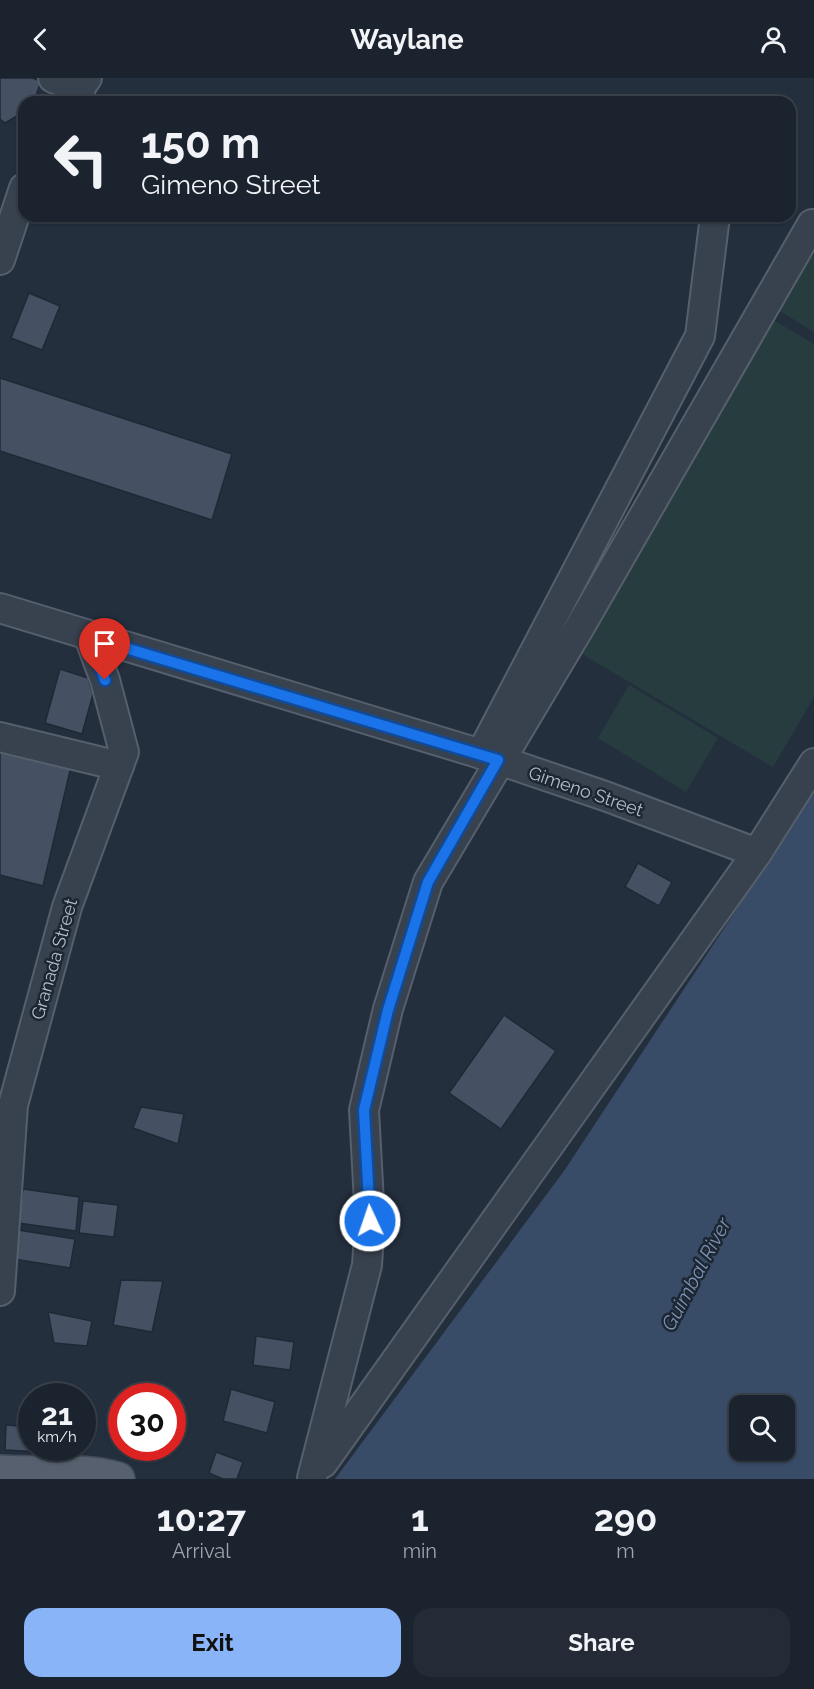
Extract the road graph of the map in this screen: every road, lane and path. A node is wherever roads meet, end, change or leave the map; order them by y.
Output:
1 (53, 78) edge
2 (79, 89) edge
3 (18, 206) edge
4 (714, 222) edge
5 (814, 225) edge
6 (0, 260) edge
7 (0, 609) edge
8 (89, 637) junction
9 (0, 737) edge
10 (489, 757) junction
11 (814, 763) edge
12 (119, 766) junction
13 (757, 853) junction
14 (2, 1235) edge
15 (0, 1291) edge
16 (0, 1472) edge
17 (312, 1478) edge
18 (118, 1479) edge

1 - 2 street
3 - 6 street
4 - 10 street
5 - 10 street
7 - 8 street, Gimeno Street
8 - 10 street, Gimeno Street
8 - 12 street, Granada Street
9 - 12 street
10 - 13 street, Gimeno Street
10 - 17 street
11 - 13 street
12 - 14 street, Granada Street
13 - 17 street
14 - 15 street, Granada Street
16 - 18 main road

